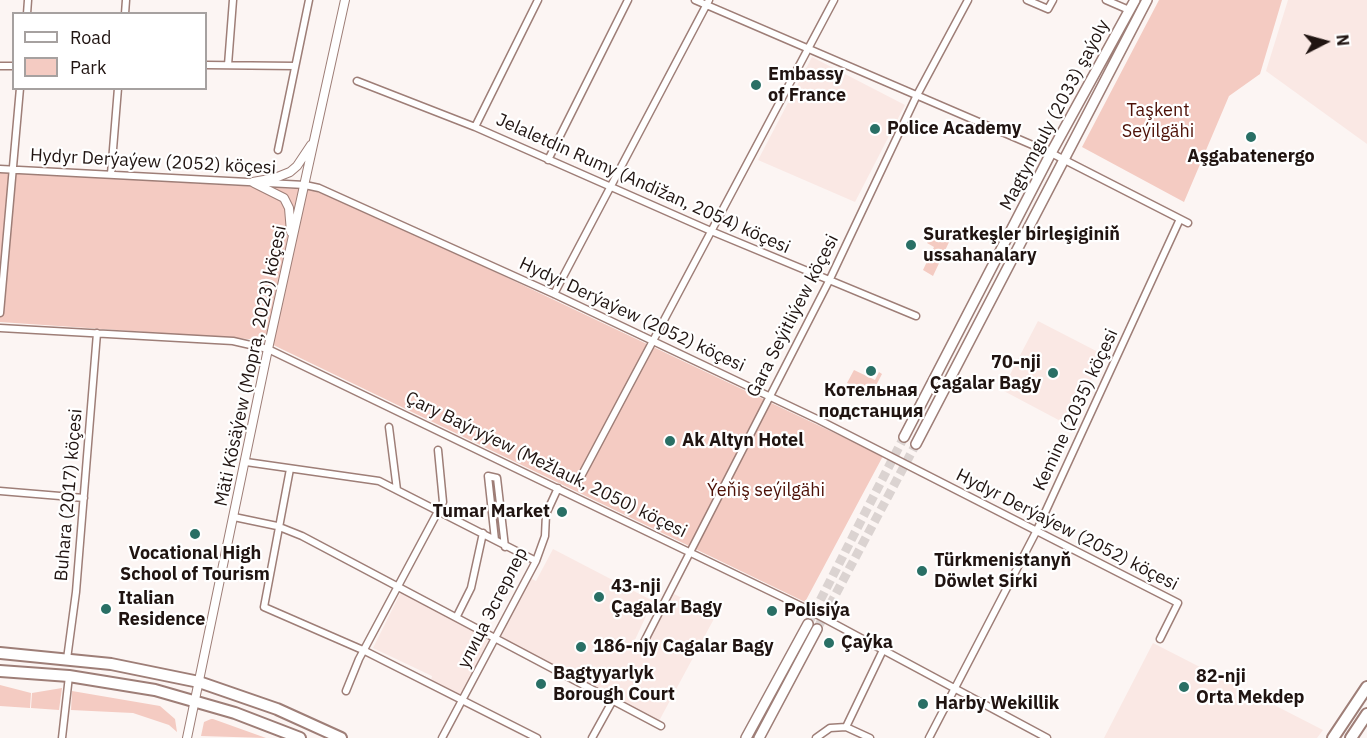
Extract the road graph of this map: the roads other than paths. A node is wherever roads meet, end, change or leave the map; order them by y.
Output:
1 (233, 0) edge
2 (309, 0) edge
3 (345, 0) edge
4 (538, 0) edge
5 (628, 0) edge
6 (695, 0) edge
7 (834, 0) edge
8 (968, 0) edge
9 (1027, 0) edge
10 (1053, 0) edge
11 (1106, 0) edge
12 (1135, 0) edge
13 (1147, 0) edge
14 (707, 2) edge
15 (1129, 10) junction
16 (807, 48) junction
17 (207, 65) edge
18 (228, 65) junction
19 (295, 66) junction
20 (357, 81) dead end
21 (20, 90) edge
22 (118, 90) edge
23 (916, 97) junction
24 (475, 127) junction
25 (318, 129) junction
26 (278, 150) dead end
27 (1051, 153) junction
28 (1063, 159) junction
29 (548, 160) junction
30 (0, 169) edge
31 (12, 170) junction
32 (111, 174) junction
33 (253, 182) junction
34 (305, 185) junction
35 (611, 187) junction
36 (1180, 219) junction
37 (1188, 223) dead end
38 (711, 231) junction
39 (290, 251) junction
40 (829, 281) junction
41 (554, 294) junction
42 (0, 313) edge
43 (916, 316) dead end
44 (0, 328) edge
45 (97, 333) junction
46 (652, 341) junction
47 (268, 350) junction
48 (770, 396) junction
49 (389, 427) dead end
50 (904, 437) tunnel mouth
51 (916, 444) tunnel mouth
52 (438, 450) dead end
53 (246, 462) junction
54 (290, 469) junction
55 (578, 482) dead end
56 (558, 488) junction
57 (0, 490) edge
58 (397, 490) junction
59 (84, 498) junction
60 (438, 512) junction
61 (234, 517) junction
62 (277, 526) junction
63 (1037, 531) junction
64 (483, 532) junction
65 (495, 540) junction
66 (505, 547) junction
67 (690, 552) junction
68 (536, 561) junction
69 (397, 585) junction
70 (457, 616) junction
71 (808, 624) tunnel mouth
72 (817, 629) tunnel mouth
73 (495, 636) junction
74 (1160, 639) dead end
75 (643, 644) dead end
76 (883, 650) junction
77 (365, 651) junction
78 (0, 653) edge
79 (67, 659) junction
80 (0, 671) edge
81 (69, 676) junction
82 (199, 682) junction
83 (1367, 687) edge
84 (955, 689) junction
85 (346, 691) dead end
86 (462, 700) junction
87 (613, 700) junction
88 (195, 701) junction
89 (1367, 714) edge
90 (661, 726) dead end
91 (846, 727) junction
92 (62, 738) edge
93 (188, 738) edge
94 (300, 738) edge
95 (341, 738) edge
96 (442, 738) edge
97 (537, 738) edge
98 (592, 738) edge
99 (746, 738) edge
100 (759, 738) edge
101 (816, 738) edge
102 (870, 738) edge
103 (929, 738) edge
104 (1047, 738) edge
105 (1333, 738) edge
106 (1351, 738) edge

1 - 18 street
2 - 19 street
3 - 25 street, Mäti Kösäýew (Mopra, 2023) köçesi
4 - 24 street
5 - 29 street
6 - 14 street
7 - 16 street
8 - 23 street, Gara Seýitliýew köçesi
9 - 10 street
11 - 15 street
12 - 15 main road, Magtymguly (2033) şaýoly
13 - 28 main road, Magtymguly (2033) şaýoly
14 - 16 street
14 - 35 street
15 - 27 main road, Magtymguly (2033) şaýoly
16 - 23 street
16 - 38 street
17 - 18 street
18 - 19 street
19 - 26 street
20 - 24 street, Jelaletdin Rumy (Andižan, 2054) köçesi
21 - 31 street
22 - 32 street
23 - 27 street
23 - 40 street, Gara Seýitliýew köçesi
24 - 29 street, Jelaletdin Rumy (Andižan, 2054) köçesi
25 - 33 street
25 - 34 street, Mäti Kösäýew (Mopra, 2023) köçesi
27 - 28 street
27 - 50 main road, Magtymguly (2033) şaýoly
28 - 36 street
28 - 51 main road, Magtymguly (2033) şaýoly
29 - 35 street, Jelaletdin Rumy (Andižan, 2054) köçesi
30 - 31 street, Hydyr Derýaýew (2052) köçesi
31 - 32 street, Hydyr Derýaýew (2052) köçesi
31 - 42 street
32 - 33 street, Hydyr Derýaýew (2052) köçesi
33 - 34 street, Hydyr Derýaýew (2052) köçesi
33 - 39 street
34 - 39 street, Mäti Kösäýew (Mopra, 2023) köçesi
34 - 41 street, Hydyr Derýaýew (2052) köçesi
35 - 38 street, Jelaletdin Rumy (Andižan, 2054) köçesi
35 - 41 street
36 - 37 street
36 - 63 street, Kemine (2035) köçesi
38 - 40 street, Jelaletdin Rumy (Andižan, 2054) köçesi
38 - 46 street
39 - 47 street, Mäti Kösäýew (Mopra, 2023) köçesi
40 - 43 street, Jelaletdin Rumy (Andižan, 2054) köçesi
40 - 48 street, Gara Seýitliýew köçesi
41 - 46 street, Hydyr Derýaýew (2052) köçesi
44 - 45 street, Çary Baýryýew (Mežlauk, 2050) köçesi
45 - 47 street, Çary Baýryýew (Mežlauk, 2050) köçesi
45 - 59 street, Buhara (2017) köçesi
46 - 48 street, Hydyr Derýaýew (2052) köçesi
46 - 55 street
47 - 53 street, Mäti Kösäýew (Mopra, 2023) köçesi
47 - 56 street, Çary Baýryýew (Mežlauk, 2050) köçesi
48 - 63 street, Hydyr Derýaýew (2052) köçesi
48 - 67 street, Gara Seýitliýew köçesi
49 - 58 street
52 - 60 street
53 - 54 street
53 - 61 street, Mäti Kösäýew (Mopra, 2023) köçesi
54 - 58 street
54 - 62 street
56 - 67 street, Çary Baýryýew (Mežlauk, 2050) köçesi
56 - 68 street, улица Эсгерлер
57 - 59 street
58 - 60 street
59 - 79 street, Buhara (2017) köçesi
60 - 64 street
60 - 69 street
61 - 62 street
61 - 82 street, Mäti Kösäýew (Mopra, 2023) köçesi
62 - 69 street
62 - 77 street
63 - 74 street, Hydyr Derýaýew (2052) köçesi
63 - 84 street, Kemine (2035) köçesi
64 - 65 street
64 - 70 street
65 - 66 street
65 - 66 street
66 - 68 street
67 - 75 street, Gara Seýitliýew köçesi
67 - 76 street, Çary Baýryýew (Mežlauk, 2050) köçesi
68 - 73 street, улица Эсгерлер
69 - 70 street
69 - 77 street
70 - 73 street
71 - 99 main road
72 - 100 main road
73 - 86 street, улица Эсгерлер
73 - 87 street
76 - 84 street, Çary Baýryýew (Mežlauk, 2050) köçesi
76 - 91 street
77 - 85 street
77 - 86 street
78 - 79 main road
79 - 82 main road
80 - 81 main road
81 - 88 main road
81 - 92 street
82 - 88 street, Mäti Kösäýew (Mopra, 2023) köçesi
82 - 95 main road
83 - 105 main road
84 - 103 street, Kemine (2035) köçesi
84 - 104 street, Çary Baýryýew (Mežlauk, 2050) köçesi
86 - 96 street, улица Эсгерлер
86 - 97 street
87 - 90 street
87 - 98 street
88 - 93 street, Mäti Kösäýew (Mopra, 2023) köçesi
88 - 94 main road
89 - 106 main road
91 - 101 street
91 - 102 street

